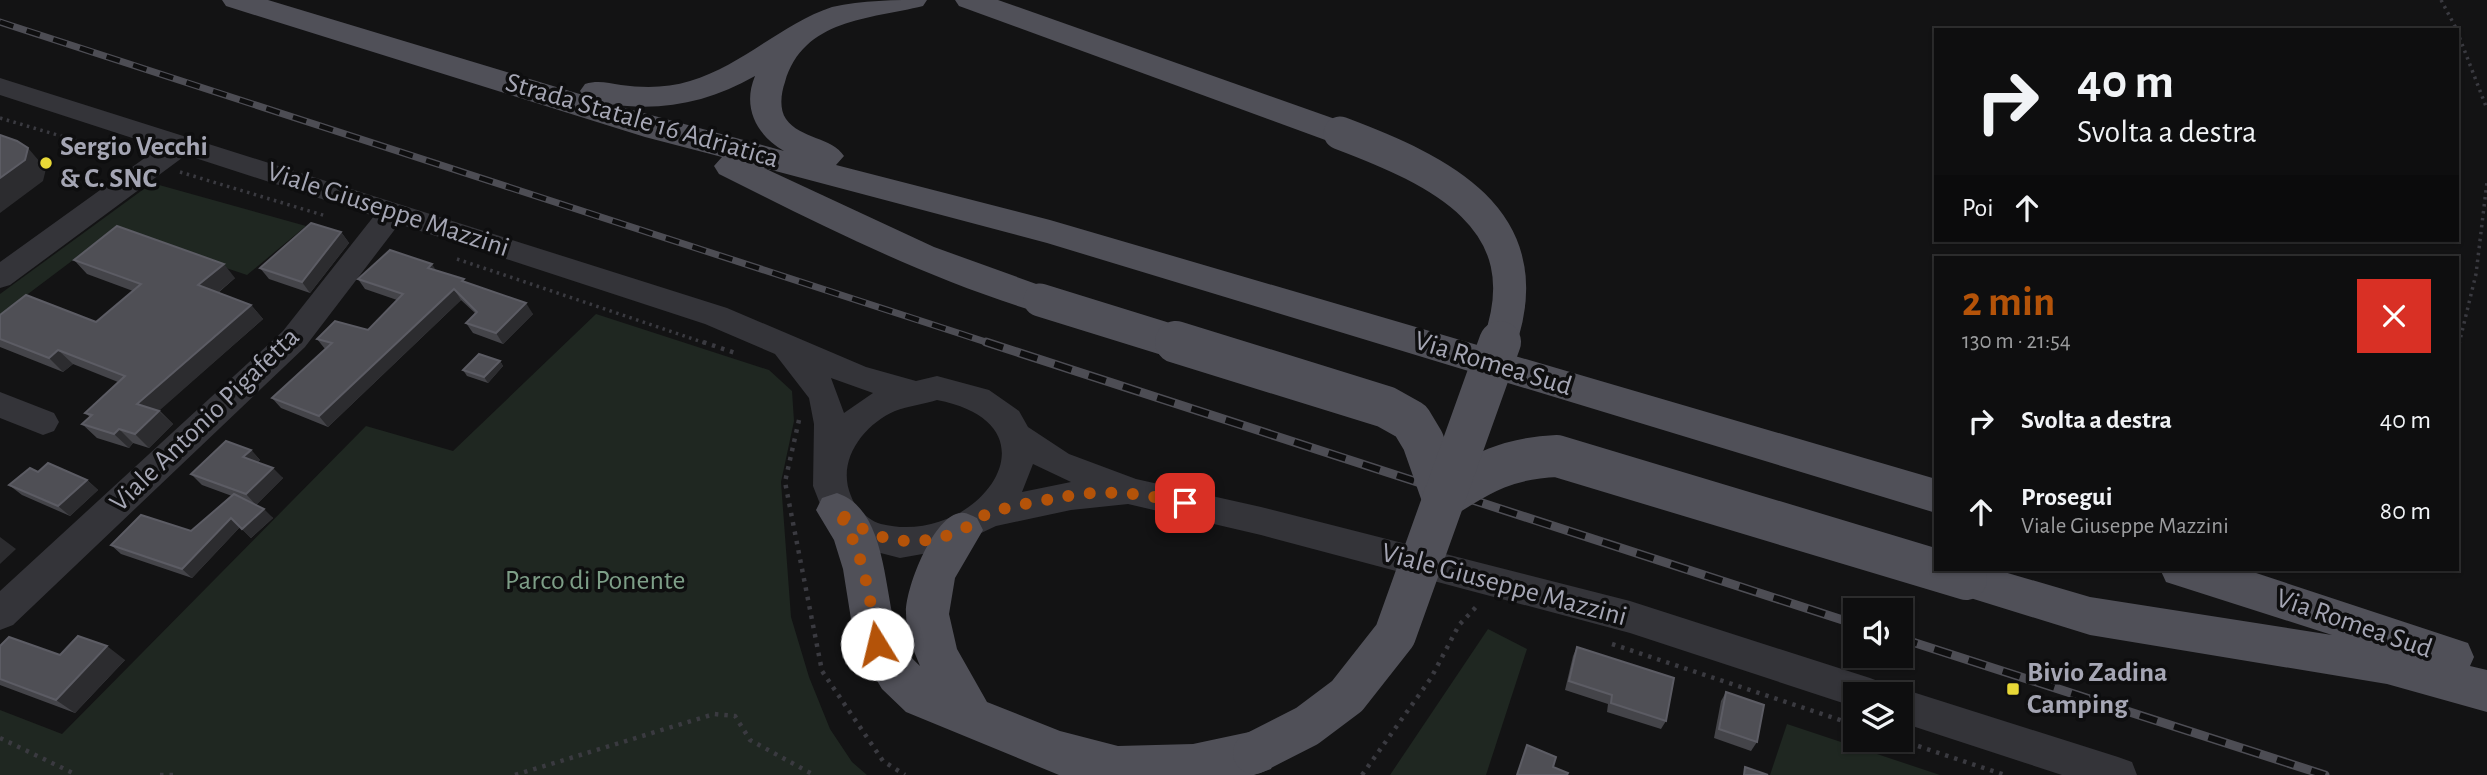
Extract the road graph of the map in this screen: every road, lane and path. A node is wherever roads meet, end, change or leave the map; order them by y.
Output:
1 (237, 0) edge
2 (912, 0) edge
3 (970, 0) edge
4 (2441, 0) edge
5 (2456, 28) edge
6 (2459, 35) edge
7 (793, 39) junction
8 (410, 51) junction
9 (0, 86) edge
10 (2487, 109) edge
11 (0, 118) edge
12 (657, 129) junction
13 (181, 145) junction
14 (153, 164) junction
15 (2487, 182) edge
16 (386, 222) junction
17 (1050, 232) junction
18 (444, 255) dead end
19 (0, 277) edge
20 (775, 339) junction
21 (2459, 342) edge
22 (746, 357) dead end
23 (909, 391) junction
24 (0, 404) edge
25 (797, 410) dead end
26 (43, 422) dead end
27 (1016, 436) junction
28 (828, 463) junction
29 (1134, 492) junction
30 (1934, 495) edge
31 (1443, 498) junction
32 (837, 510) junction
33 (975, 522) junction
34 (1934, 570) edge
35 (1938, 571) edge
36 (2188, 571) edge
37 (1484, 605) dead end
38 (0, 614) edge
39 (1609, 643) dead end
40 (2487, 669) edge
41 (1843, 686) edge
42 (2487, 691) edge
43 (1913, 709) edge
44 (970, 715) junction
45 (1843, 721) edge
46 (0, 738) edge
47 (1913, 744) edge
48 (77, 775) edge
49 (160, 775) edge
50 (173, 775) edge
51 (515, 775) edge
52 (814, 775) edge
53 (905, 775) edge
54 (1362, 775) edge
55 (2005, 775) edge
56 (2118, 775) edge

1 - 8 main road, Strada Statale 16 Adriatica
2 - 7 main road
3 - 31 main road, bridge
4 - 5 path
6 - 10 path
7 - 8 main road
7 - 17 main road
8 - 12 main road, Strada Statale 16 Adriatica
9 - 13 street, Viale Giuseppe Mazzini
11 - 14 path
12 - 17 main road, Strada Statale 16 Adriatica
12 - 31 main road, bridge
13 - 14 street
13 - 16 street, Viale Giuseppe Mazzini
14 - 16 path
14 - 19 street
15 - 21 path
16 - 20 street, Viale Giuseppe Mazzini
16 - 38 street, Viale Antonio Pigafetta
17 - 30 main road, Via Romea Sud
18 - 22 path
20 - 23 street, Viale Giuseppe Mazzini
20 - 28 street
23 - 27 street
23 - 28 street
24 - 26 street
25 - 53 path
27 - 29 street
27 - 33 street
28 - 32 street
29 - 33 street
29 - 41 street, Viale Giuseppe Mazzini
31 - 34 main road, bridge
31 - 44 main road, bridge
32 - 33 street
32 - 44 main road
33 - 44 main road
35 - 42 main road, bridge
36 - 40 main road, Via Romea Sud
37 - 54 path
39 - 45 path
43 - 56 street
46 - 48 path
47 - 55 path
49 - 50 path
51 - 52 path

